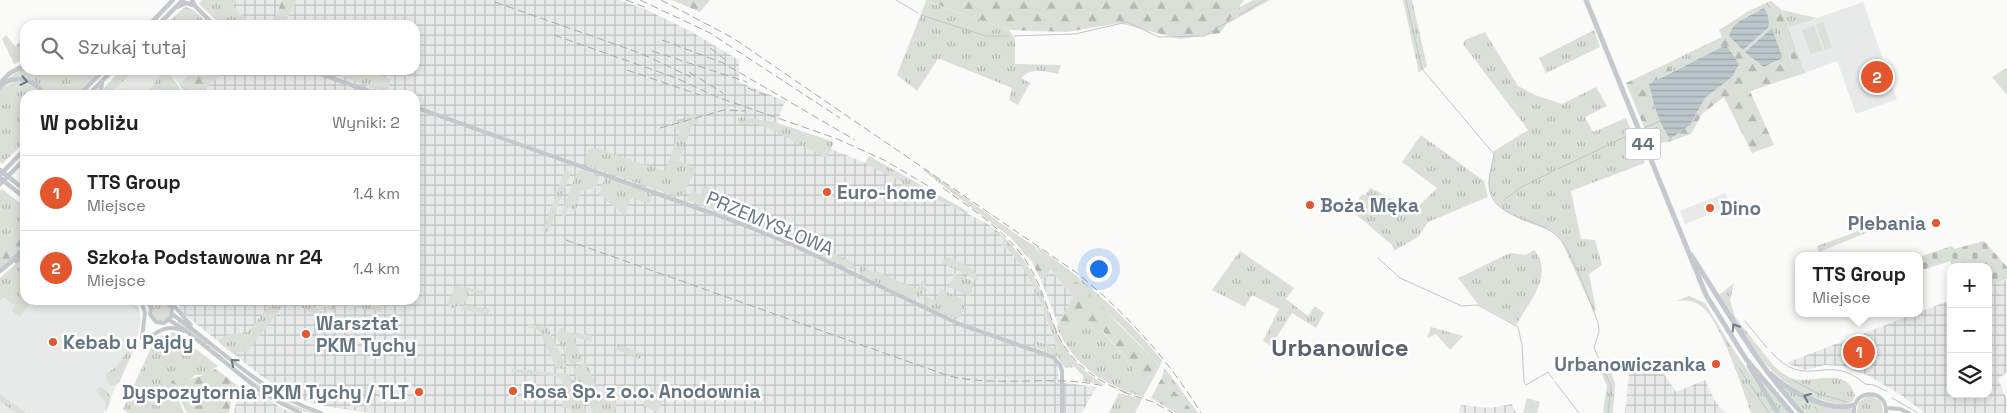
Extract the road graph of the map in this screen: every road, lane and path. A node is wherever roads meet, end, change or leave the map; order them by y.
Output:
1 (173, 0) edge
2 (182, 0) edge
3 (192, 0) edge
4 (1586, 0) edge
5 (194, 6) junction
6 (173, 10) junction
7 (154, 20) edge
8 (163, 20) edge
9 (209, 20) edge
10 (20, 68) edge
11 (99, 75) edge
12 (108, 75) edge
13 (323, 75) edge
14 (102, 81) junction
15 (0, 83) edge
16 (0, 87) edge
17 (40, 90) edge
18 (84, 90) edge
19 (93, 90) edge
20 (101, 90) edge
21 (366, 90) edge
22 (420, 109) edge
23 (20, 154) edge
24 (20, 164) edge
25 (0, 170) edge
26 (0, 176) edge
27 (0, 184) edge
28 (20, 186) edge
29 (20, 194) edge
30 (1686, 248) junction
31 (20, 253) edge
32 (20, 258) edge
33 (0, 271) edge
34 (0, 276) edge
35 (143, 305) edge
36 (170, 305) edge
37 (174, 305) edge
38 (151, 307) edge
39 (172, 314) junction
40 (169, 320) junction
41 (198, 332) junction
42 (190, 334) junction
43 (142, 338) dead end
44 (147, 340) dead end
45 (1746, 359) junction
46 (1758, 361) junction
47 (1854, 405) junction
48 (1887, 411) edge
49 (300, 413) edge
50 (321, 413) edge
51 (1062, 413) edge
52 (1778, 413) edge
53 (1792, 413) edge
54 (1802, 413) edge
55 (1854, 413) edge
56 (1909, 413) edge

1 - 7 main road
2 - 6 main road
3 - 5 main road
4 - 30 highway, 44
5 - 6 main road
5 - 9 main road
6 - 8 main road
10 - 15 main road
11 - 18 main road
12 - 14 main road
13 - 21 street
14 - 19 main road
14 - 20 main road
16 -> 17 main road
22 - 51 street, PRZEMYSŁOWA
23 - 26 main road
24 - 27 main road
25 - 28 main road
26 - 29 main road
30 - 45 highway, 44
46 -> 30 highway, 44
31 - 33 main road
32 - 34 main road
35 - 43 street
36 - 39 street
37 - 41 street
38 - 40 street
39 - 40 street
39 - 41 street
40 - 42 street
50 -> 41 street
42 - 44 street
42 - 49 street
45 - 52 highway
45 - 53 highway, 44
47 -> 46 highway
46 - 54 highway, 44
47 - 48 street
47 - 55 street
48 - 56 street

